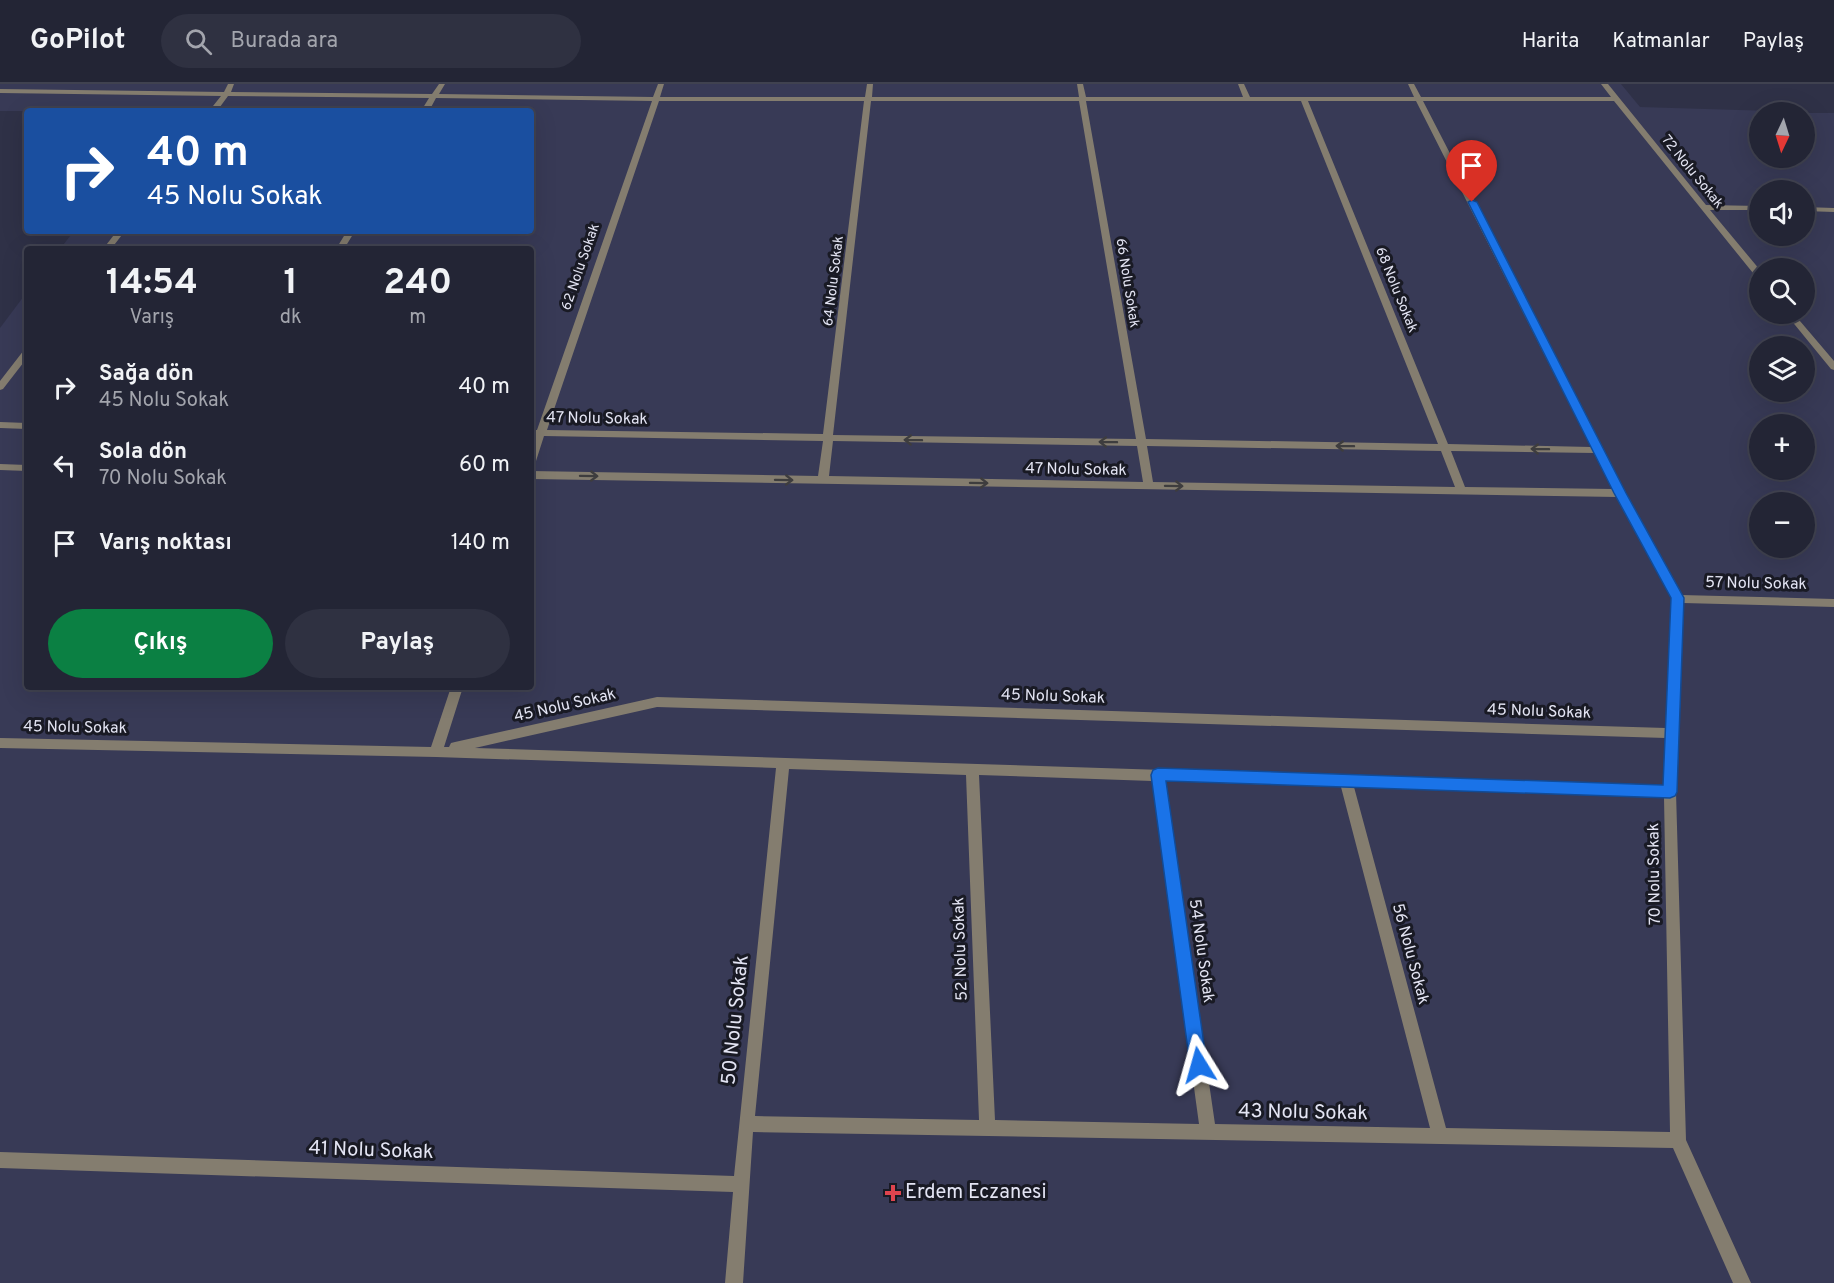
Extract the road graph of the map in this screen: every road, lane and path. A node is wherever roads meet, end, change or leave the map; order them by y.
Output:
1 (231, 84) edge
2 (442, 84) edge
3 (661, 84) edge
4 (870, 84) edge
5 (1080, 84) edge
6 (1241, 84) edge
7 (1411, 84) edge
8 (1604, 84) edge
9 (0, 91) edge
10 (227, 93) junction
11 (434, 96) junction
12 (869, 98) junction
13 (655, 99) junction
14 (1083, 99) junction
15 (1247, 99) junction
16 (1304, 99) junction
17 (1419, 99) junction
18 (1615, 99) junction
19 (215, 108) edge
20 (427, 108) edge
21 (1703, 207) junction
22 (1749, 208) edge
23 (1815, 209) edge
24 (1834, 210) edge
25 (119, 234) edge
26 (109, 246) edge
27 (1749, 263) edge
28 (1799, 324) edge
29 (24, 356) edge
30 (1830, 358) edge
31 (1834, 367) edge
32 (0, 387) edge
33 (0, 425) edge
34 (24, 426) edge
35 (536, 433) edge
36 (829, 438) junction
37 (1140, 443) junction
38 (1445, 448) junction
39 (1599, 450) junction
40 (0, 467) edge
41 (24, 468) edge
42 (534, 475) edge
43 (823, 480) junction
44 (1149, 486) junction
45 (1462, 491) junction
46 (1620, 493) junction
47 (1678, 598) junction
48 (1834, 603) edge
49 (456, 690) edge
50 (1673, 733) junction
51 (0, 744) edge
52 (436, 752) junction
53 (783, 762) junction
54 (972, 768) junction
55 (1158, 775) junction
56 (1346, 781) junction
57 (1670, 792) junction
58 (746, 1124) junction
59 (987, 1128) junction
60 (1208, 1132) junction
61 (1440, 1137) junction
62 (1678, 1140) junction
63 (0, 1160) edge
64 (741, 1184) junction
65 (734, 1283) edge
66 (1742, 1283) edge

1 - 10 street
2 - 11 street
3 - 13 street, 62 Nolu Sokak
4 - 12 street, 64 Nolu Sokak
5 - 14 street, 66 Nolu Sokak
6 - 15 street
7 - 17 street
8 - 18 street, 72 Nolu Sokak
9 - 10 street
10 - 11 street
10 - 19 street
11 - 13 street
11 - 20 street
12 - 13 street
12 - 14 street
12 - 36 street, 64 Nolu Sokak
13 - 35 street, 62 Nolu Sokak
14 - 15 street
14 - 37 street, 66 Nolu Sokak
15 - 16 street
16 - 17 street
16 - 38 street, 68 Nolu Sokak
17 - 18 street
17 - 39 street
18 - 21 street, 72 Nolu Sokak
21 - 22 street
21 - 27 street, 72 Nolu Sokak
23 - 24 street
25 - 26 street
28 - 30 street
29 - 32 street
30 - 31 street
33 - 34 street
35 - 36 street, 47 Nolu Sokak
37 -> 36 street, 47 Nolu Sokak
36 - 43 street, 64 Nolu Sokak
38 -> 37 street, 47 Nolu Sokak
37 - 44 street, 66 Nolu Sokak
39 -> 38 street, 47 Nolu Sokak
38 - 45 street, 68 Nolu Sokak
39 - 46 street
40 - 41 street
42 -> 43 street, 47 Nolu Sokak
43 -> 44 street, 47 Nolu Sokak
44 -> 45 street, 47 Nolu Sokak
45 - 46 street, 47 Nolu Sokak
46 - 47 street
47 - 48 street, 57 Nolu Sokak
47 - 50 street, 70 Nolu Sokak
49 - 52 street
50 - 52 street, 45 Nolu Sokak
50 - 57 street, 70 Nolu Sokak
51 - 52 street, 45 Nolu Sokak
52 - 53 street, 45 Nolu Sokak
53 - 54 street, 45 Nolu Sokak
53 - 58 street, 50 Nolu Sokak
54 - 55 street, 45 Nolu Sokak
54 - 59 street, 52 Nolu Sokak
55 - 56 street, 45 Nolu Sokak
55 - 60 street, 54 Nolu Sokak
56 - 57 street, 45 Nolu Sokak
56 - 61 street, 56 Nolu Sokak
57 - 62 street, 70 Nolu Sokak
58 - 59 street, 43 Nolu Sokak
58 - 64 street, 50 Nolu Sokak
59 - 60 street, 43 Nolu Sokak
60 - 61 street, 43 Nolu Sokak
61 - 62 street, 43 Nolu Sokak
62 - 66 street, 70 Nolu Sokak
63 - 64 street, 41 Nolu Sokak
64 - 65 street, 50 Nolu Sokak

